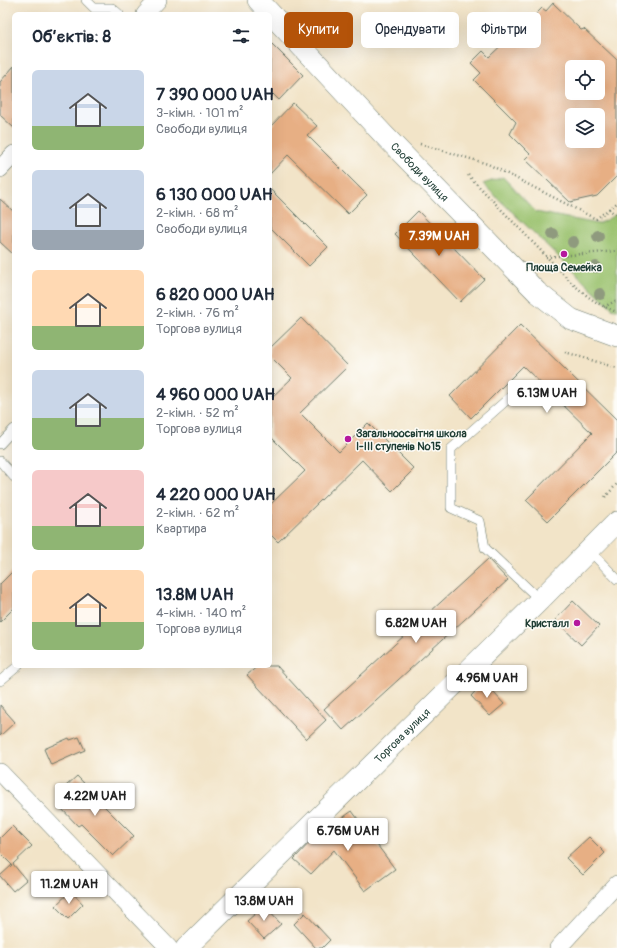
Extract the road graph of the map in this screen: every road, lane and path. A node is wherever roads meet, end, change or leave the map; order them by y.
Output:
1 (86, 0) edge
2 (158, 0) edge
3 (258, 0) edge
4 (117, 12) edge
5 (147, 12) edge
6 (269, 12) edge
7 (272, 15) edge
8 (413, 143) dead end
9 (12, 156) edge
10 (0, 169) edge
11 (468, 175) dead end
12 (617, 203) edge
13 (609, 209) junction
14 (617, 216) edge
15 (617, 251) edge
16 (546, 257) junction
17 (617, 300) edge
18 (604, 307) junction
19 (617, 312) edge
20 (617, 336) edge
21 (565, 352) dead end
22 (617, 368) edge
23 (509, 398) dead end
24 (12, 431) edge
25 (0, 444) edge
26 (0, 461) edge
27 (12, 475) edge
28 (617, 484) edge
29 (605, 497) dead end
30 (617, 522) edge
31 (589, 550) junction
32 (617, 579) edge
33 (540, 600) junction
34 (16, 668) edge
35 (0, 681) edge
36 (0, 772) edge
37 (617, 884) edge
38 (169, 948) edge
39 (186, 948) edge
40 (558, 948) edge

1 - 4 lane
2 - 5 street
3 - 6 street, Свободи вулиця
7 - 20 street, Свободи вулиця
8 - 13 path
9 - 10 street
11 - 16 path
12 - 13 path
13 - 14 path
15 - 16 path
16 - 18 path
17 - 18 path
18 - 19 path
21 - 22 path
23 - 33 lane
24 - 25 lane
26 - 27 lane
28 - 29 path
30 - 31 street, Торгова вулиця
31 - 32 lane
31 - 33 street, Торгова вулиця
33 - 39 street, Торгова вулиця
34 - 35 lane
36 - 38 street
37 - 40 street

